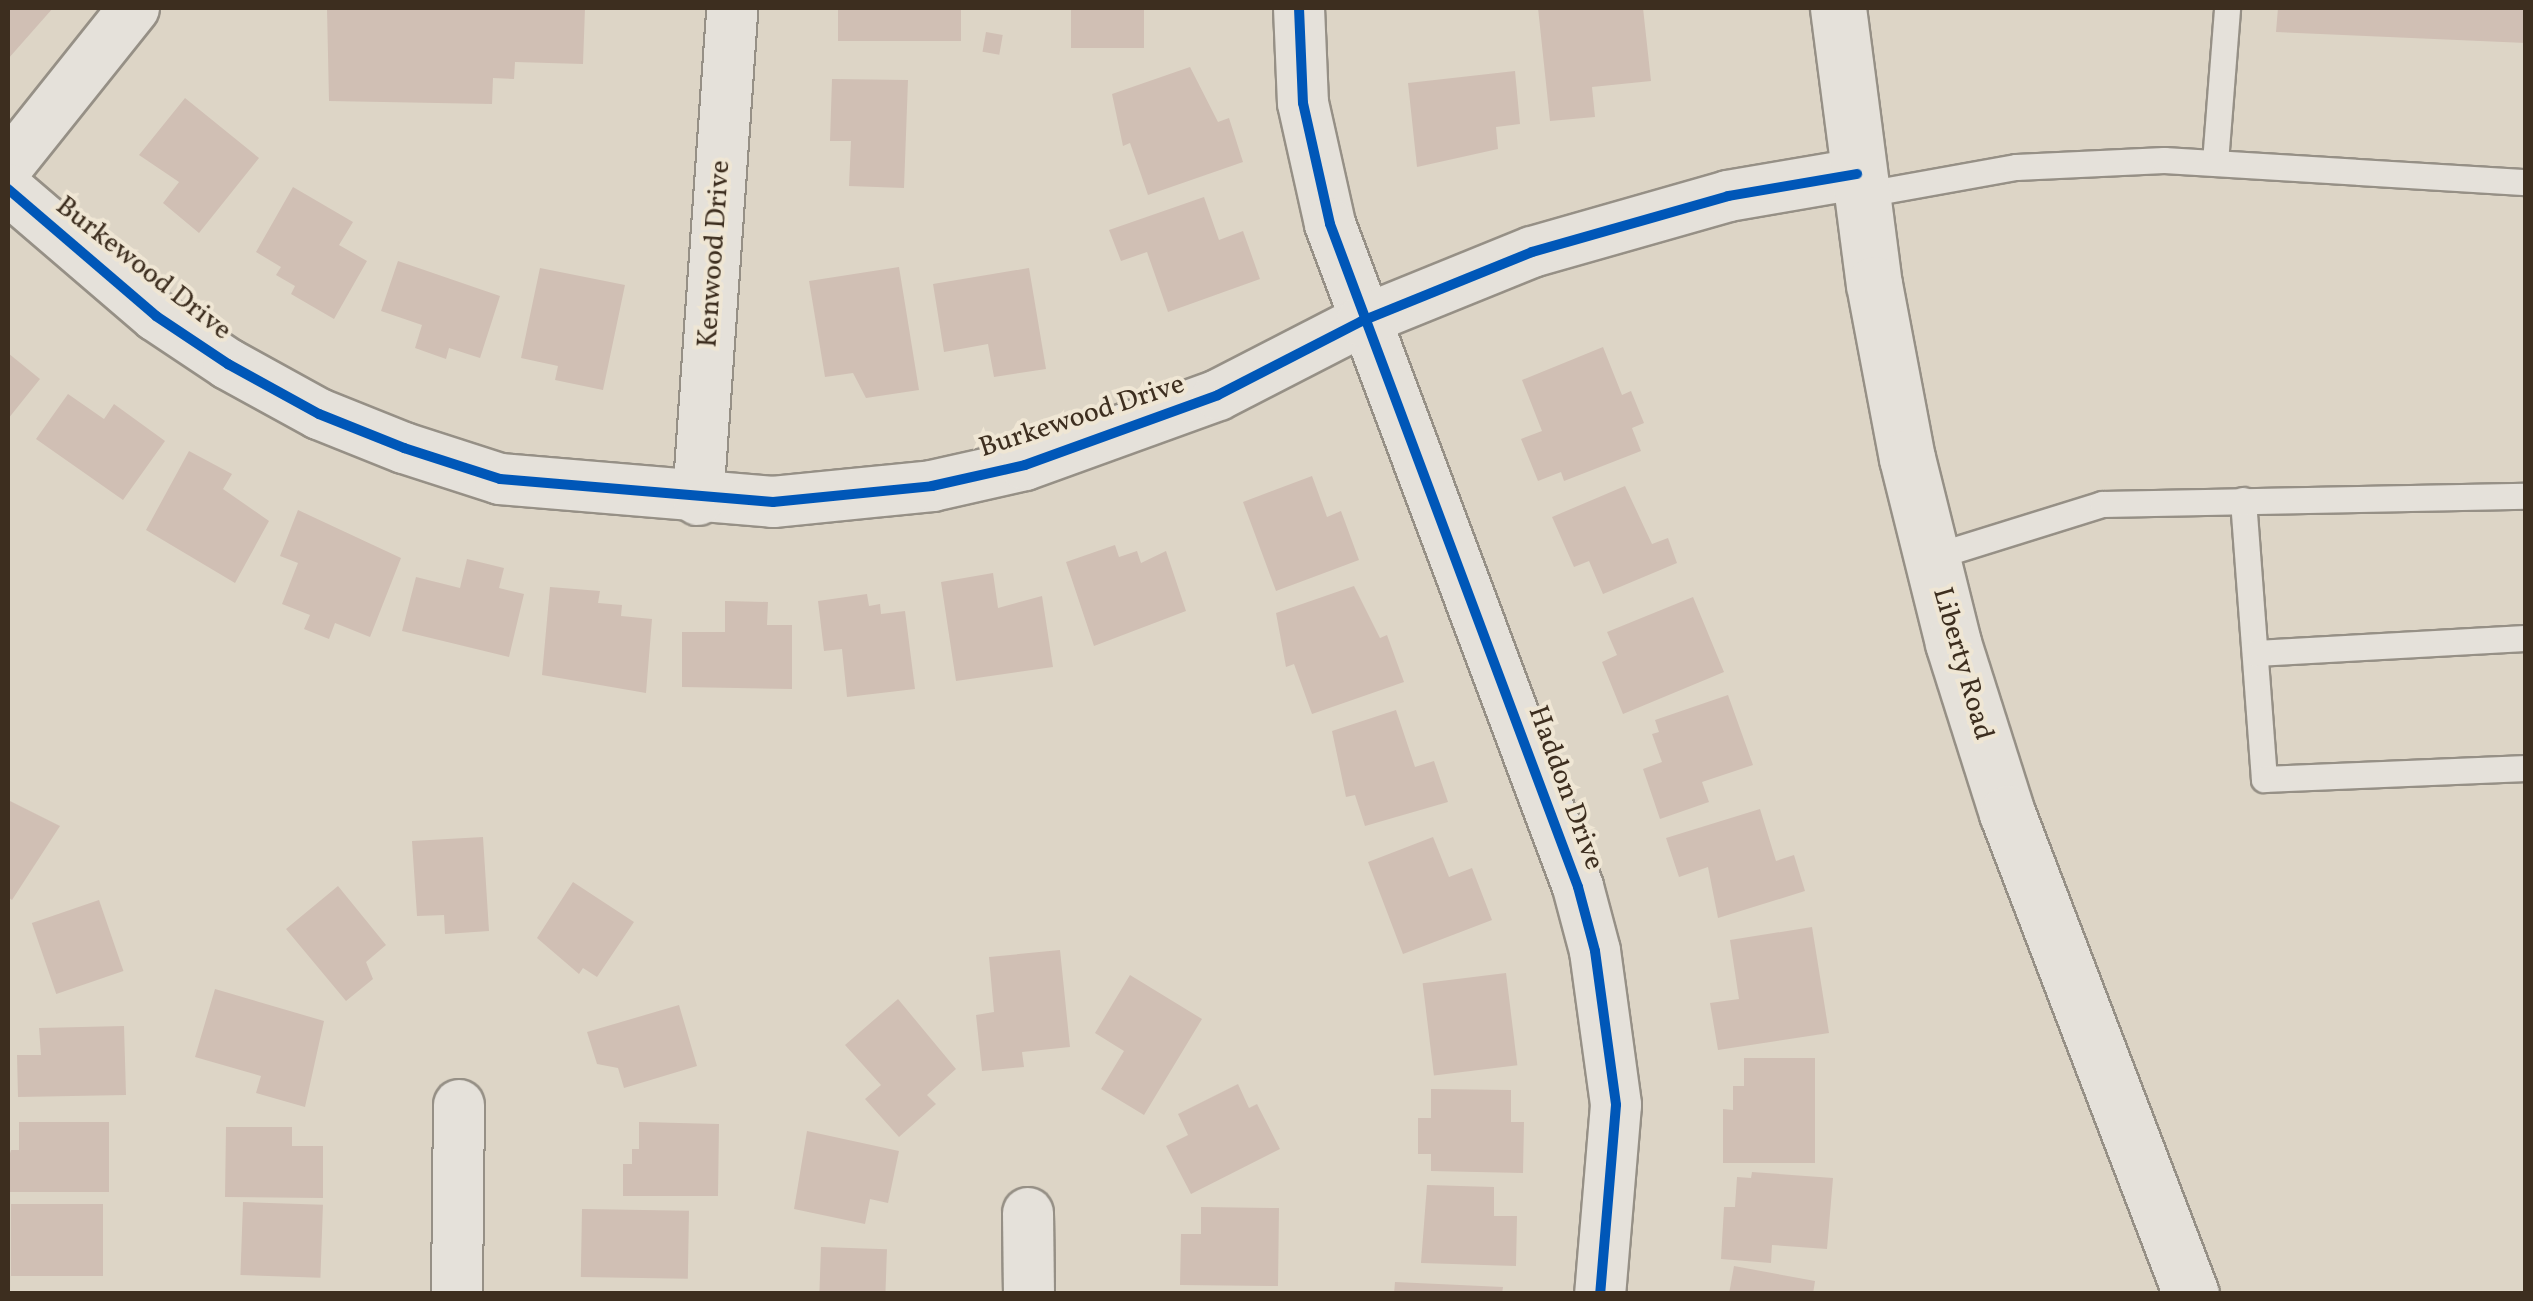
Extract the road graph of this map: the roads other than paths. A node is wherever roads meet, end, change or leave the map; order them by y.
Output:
1 (134, 8) edge
2 (732, 8) edge
3 (1299, 8) edge
4 (1838, 8) edge
5 (2227, 8) edge
6 (2215, 162) junction
7 (8, 166) edge
8 (2526, 182) edge
9 (1858, 185) junction
10 (8, 189) edge
11 (1362, 320) junction
12 (2526, 496) edge
13 (698, 500) junction
14 (2243, 500) junction
15 (1932, 557) junction
16 (2526, 638) edge
17 (2255, 653) junction
18 (2526, 768) edge
19 (459, 1106) dead end
20 (1028, 1213) dead end
21 (456, 1294) edge
22 (1028, 1294) edge
23 (1600, 1294) edge
24 (2191, 1294) edge

1 - 7 street
2 - 13 street, Kenwood Drive
3 - 11 street, Haddon Drive
4 - 9 main road, Liberty Road
5 - 6 lane
6 - 8 lane
6 - 9 lane
9 - 11 street, Burkewood Drive
9 - 15 main road, Liberty Road
10 - 13 street, Burkewood Drive
11 - 13 street, Burkewood Drive
11 - 23 street, Haddon Drive
12 - 14 lane
14 - 15 lane
14 - 17 lane
15 - 24 main road, Liberty Road
16 - 17 lane
17 - 18 lane
19 - 21 street
20 - 22 street

